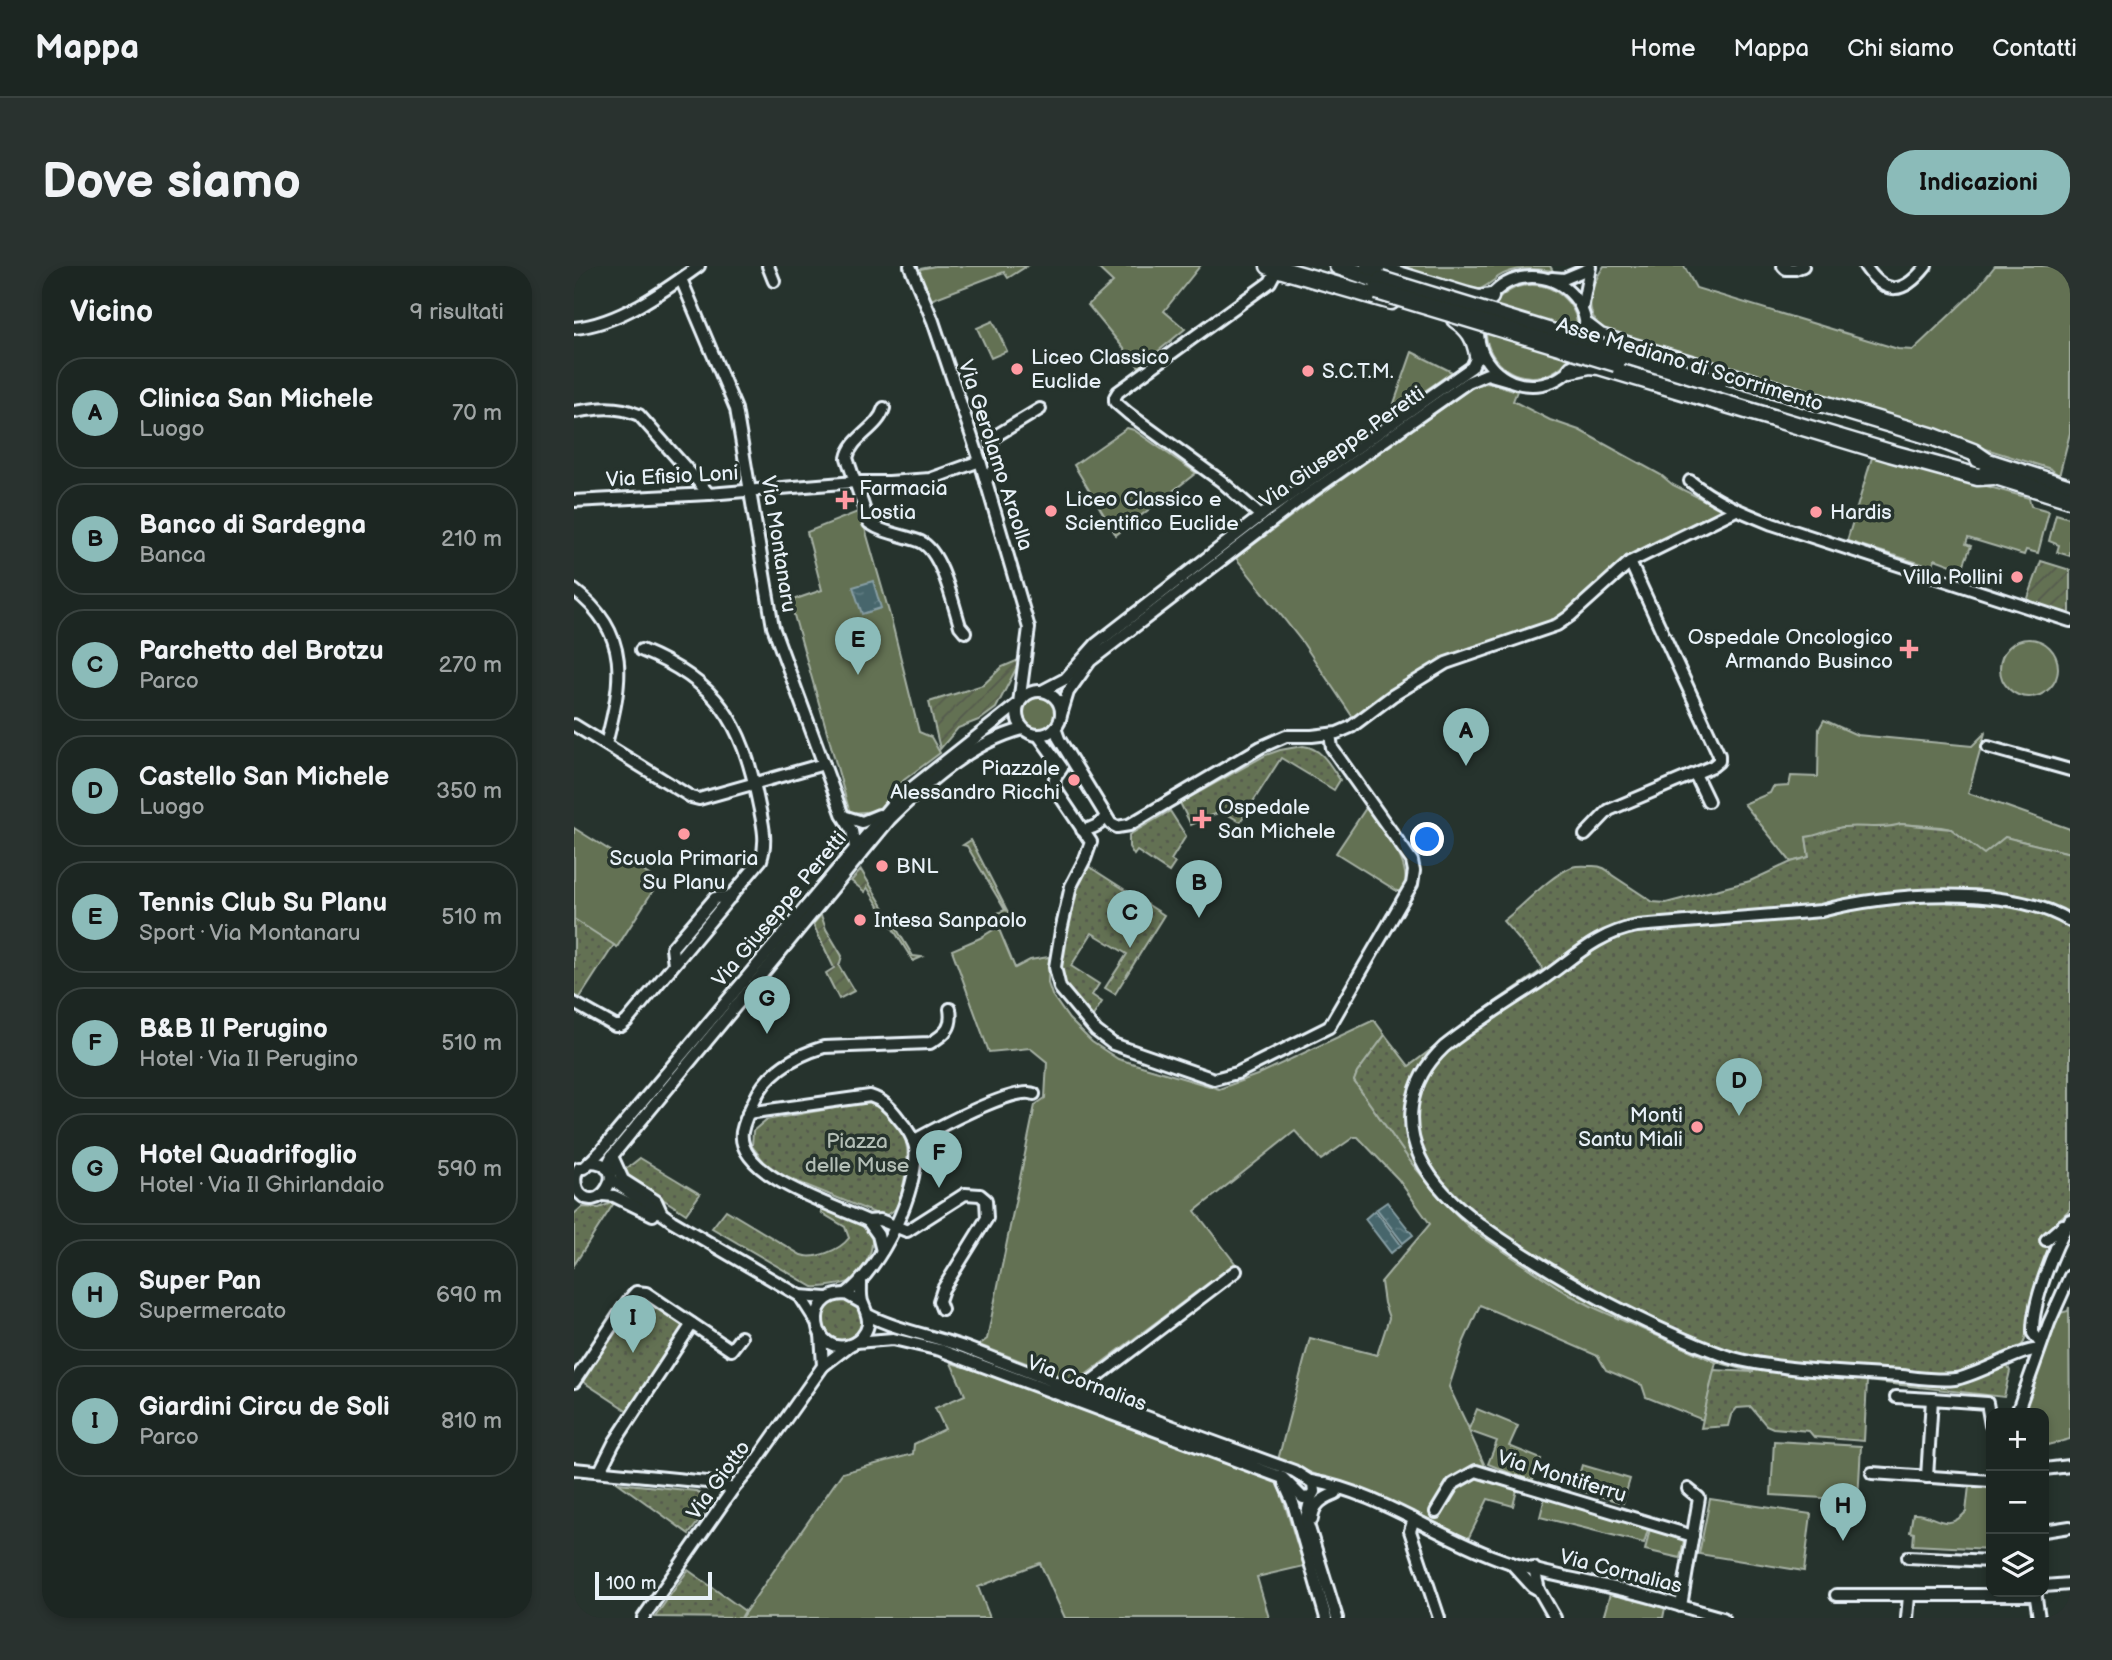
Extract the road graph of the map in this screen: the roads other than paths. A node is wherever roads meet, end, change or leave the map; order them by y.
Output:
1 (768, 266) edge
2 (910, 266) edge
3 (1300, 266) edge
4 (1338, 266) edge
5 (1368, 266) edge
6 (1783, 266) edge
7 (1803, 266) edge
8 (1865, 266) edge
9 (1926, 266) edge
10 (694, 267) edge
11 (1273, 267) edge
12 (1589, 267) edge
13 (1545, 278) junction
14 (681, 279) junction
15 (774, 281) dead end
16 (1379, 286) junction
17 (1490, 297) junction
18 (1582, 309) junction
19 (1455, 319) junction
20 (1478, 326) junction
21 (1587, 327) junction
22 (574, 328) edge
23 (1644, 351) junction
24 (1479, 352) junction
25 (1572, 369) junction
26 (1634, 376) junction
27 (1507, 380) junction
28 (884, 408) dead end
29 (1040, 409) dead end
30 (574, 412) edge
31 (980, 461) junction
32 (1990, 469) junction
33 (986, 481) junction
34 (1690, 481) dead end
35 (855, 482) junction
36 (2070, 488) edge
37 (751, 491) junction
38 (709, 494) junction
39 (2070, 499) edge
40 (574, 500) edge
41 (1737, 510) junction
42 (1261, 516) junction
43 (1630, 562) junction
44 (574, 590) edge
45 (2070, 621) edge
46 (965, 632) dead end
47 (641, 650) dead end
48 (1027, 659) junction
49 (1041, 691) junction
50 (1019, 703) junction
51 (1061, 715) junction
52 (574, 725) edge
53 (1055, 728) junction
54 (1023, 729) junction
55 (1330, 734) junction
56 (1039, 736) junction
57 (606, 744) junction
58 (1987, 747) dead end
59 (824, 764) junction
60 (2070, 770) edge
61 (1695, 774) junction
62 (755, 785) junction
63 (1708, 801) dead end
64 (887, 810) junction
65 (843, 816) junction
66 (1105, 816) junction
67 (1082, 830) junction
68 (1586, 835) dead end
69 (855, 847) junction
70 (2070, 921) edge
71 (574, 1003) edge
72 (950, 1009) dead end
73 (1034, 1094) dead end
74 (748, 1113) junction
75 (913, 1142) junction
76 (612, 1156) junction
77 (583, 1165) edge
78 (607, 1168) junction
79 (611, 1180) junction
80 (574, 1182) edge
81 (603, 1195) junction
82 (587, 1197) junction
83 (574, 1204) edge
84 (661, 1213) junction
85 (2070, 1219) edge
86 (868, 1220) junction
87 (672, 1222) junction
88 (896, 1226) junction
89 (2046, 1240) dead end
90 (882, 1251) junction
91 (1236, 1271) dead end
92 (2070, 1276) edge
93 (861, 1283) junction
94 (846, 1294) junction
95 (800, 1296) junction
96 (827, 1298) junction
97 (862, 1303) junction
98 (942, 1309) dead end
99 (2037, 1310) junction
100 (868, 1315) junction
101 (816, 1321) junction
102 (692, 1324) junction
103 (821, 1334) junction
104 (741, 1337) dead end
105 (2042, 1342) junction
106 (853, 1343) junction
107 (823, 1366) junction
108 (574, 1382) edge
109 (1077, 1392) junction
110 (1896, 1397) dead end
111 (1933, 1399) junction
112 (1988, 1408) edge
113 (2019, 1408) edge
114 (2070, 1466) edge
115 (2049, 1468) edge
116 (574, 1469) edge
117 (600, 1471) junction
118 (1294, 1471) junction
119 (1872, 1473) dead end
120 (1927, 1477) junction
121 (1308, 1481) junction
122 (1986, 1481) edge
123 (733, 1489) junction
124 (1334, 1489) junction
125 (1688, 1489) dead end
126 (1295, 1494) junction
127 (1312, 1496) junction
128 (1436, 1511) dead end
129 (1414, 1519) junction
130 (2070, 1527) edge
131 (2049, 1530) edge
132 (1312, 1536) junction
133 (1693, 1536) junction
134 (1908, 1558) dead end
135 (1986, 1561) edge
136 (1510, 1562) junction
137 (1534, 1569) junction
138 (2070, 1584) edge
139 (2049, 1586) edge
140 (1539, 1590) junction
141 (1986, 1594) edge
142 (1836, 1595) dead end
143 (1909, 1595) junction
144 (2036, 1597) edge
145 (1681, 1606) junction
146 (1552, 1617) edge
147 (643, 1618) edge
148 (1326, 1618) edge
149 (1337, 1618) edge
150 (1438, 1618) edge
151 (1723, 1618) edge
152 (1907, 1618) edge
153 (2039, 1618) edge

1 - 15 street
2 - 31 street, Via Gerolamo Araolla
3 - 16 highway, Asse Mediano di Scorrimento
4 - 16 highway, Asse Mediano di Scorrimento
5 - 17 highway
6 - 7 street
8 - 9 street
10 - 14 street
11 - 19 highway
11 - 42 street
12 - 13 street
12 - 18 street
13 - 17 street
13 - 18 street
14 - 22 street
14 - 37 street, Via Montanaru
16 - 32 highway, Asse Mediano di Scorrimento, bridge
17 - 20 street
18 - 21 street
19 - 20 highway
19 - 24 highway
20 - 24 street
21 - 23 highway
21 - 25 street
23 - 26 highway
23 - 32 highway
24 - 27 street
24 - 42 street, Via Giuseppe Peretti
25 - 26 highway
25 - 27 street
26 - 32 highway
27 - 51 street, Via Giuseppe Peretti
28 - 35 street
29 - 33 street
30 - 38 street
31 - 33 street, Via Gerolamo Araolla
31 - 35 street, Via Efisio Loni
32 - 36 highway, Asse Mediano di Scorrimento
32 - 39 highway, Asse Mediano di Scorrimento
33 - 48 street, Via Gerolamo Araolla
34 - 41 street
35 - 37 street, Via Efisio Loni
35 - 46 street
37 - 38 street, Via Efisio Loni
37 - 59 street, Via Montanaru
38 - 40 street, Via Efisio Loni
41 - 43 street
41 - 45 street
42 - 49 street, Via Giuseppe Peretti
43 - 55 street
43 - 61 street
44 - 57 street
47 - 62 street
48 - 49 street
48 - 50 street
49 - 50 street, Via Giuseppe Peretti
49 - 51 street
50 - 54 street
50 - 64 street, Via Giuseppe Peretti
51 - 53 street, Via Giuseppe Peretti
52 - 57 street
53 - 56 street
53 - 66 street
54 - 56 street
54 - 76 street, Via Giuseppe Peretti
55 - 66 street
55 - 67 street
56 - 67 street
57 - 62 street
58 - 60 street
59 - 62 street
59 - 65 street, Via Montanaru
61 - 63 street
61 - 68 street
62 - 71 street
64 - 65 street
64 - 69 street, Via Giuseppe Peretti
65 - 69 street, Via Montanaru
66 - 67 street
69 - 77 street, Via Giuseppe Peretti
70 - 105 street
72 - 74 street
73 - 75 street
74 - 75 street
74 - 86 street
75 - 88 street
76 - 78 street, Via Giuseppe Peretti
76 - 84 street
77 - 78 street
77 - 80 street
78 - 79 street
79 - 81 street
79 - 84 street
80 - 82 street
81 - 82 street
81 - 87 street
82 - 83 street
84 - 87 street
85 - 89 street
85 - 99 street
86 - 88 street
86 - 90 street
87 - 95 street
88 - 90 street
88 - 98 street
90 - 93 street
91 - 109 street
92 - 105 street
93 - 94 street
93 - 97 street
94 - 96 street
94 - 97 street
95 - 96 street
95 - 101 street
96 - 101 street
97 - 100 street
99 - 105 street
99 - 105 street
100 - 106 street
100 - 109 street, Via Cornalias
101 - 103 street
102 - 104 street
102 - 108 street
102 - 117 street
103 - 106 street
103 - 107 street
105 - 113 street
106 - 107 street, Via Giotto
106 - 126 street, Via Cornalias
107 - 123 street, Via Giotto
109 - 118 street, Via Cornalias
110 - 111 street
111 - 112 street
111 - 120 street
114 - 115 street
116 - 117 street
117 - 123 street
118 - 121 street, Via Cornalias
118 - 124 street
119 - 120 street
120 - 122 street
121 - 124 street, Via Cornalias
121 - 126 street
121 - 127 street
123 - 147 street, Via Giotto
124 - 127 street, Via Cornalias
124 - 129 street, Via Cornalias
124 - 132 street
125 - 133 street
126 - 127 street
126 - 148 street
127 - 132 street
128 - 133 street, Via Montiferru
129 - 136 street, Via Cornalias
129 - 150 street
130 - 131 street
132 - 149 street
133 - 145 street
134 - 135 street
136 - 137 street, Via Cornalias
136 - 140 street
137 - 140 street
137 - 145 street, Via Cornalias
138 - 139 street
140 - 146 street
141 - 143 street
142 - 143 street
143 - 152 street
144 - 153 street
145 - 151 street, Via Cornalias

